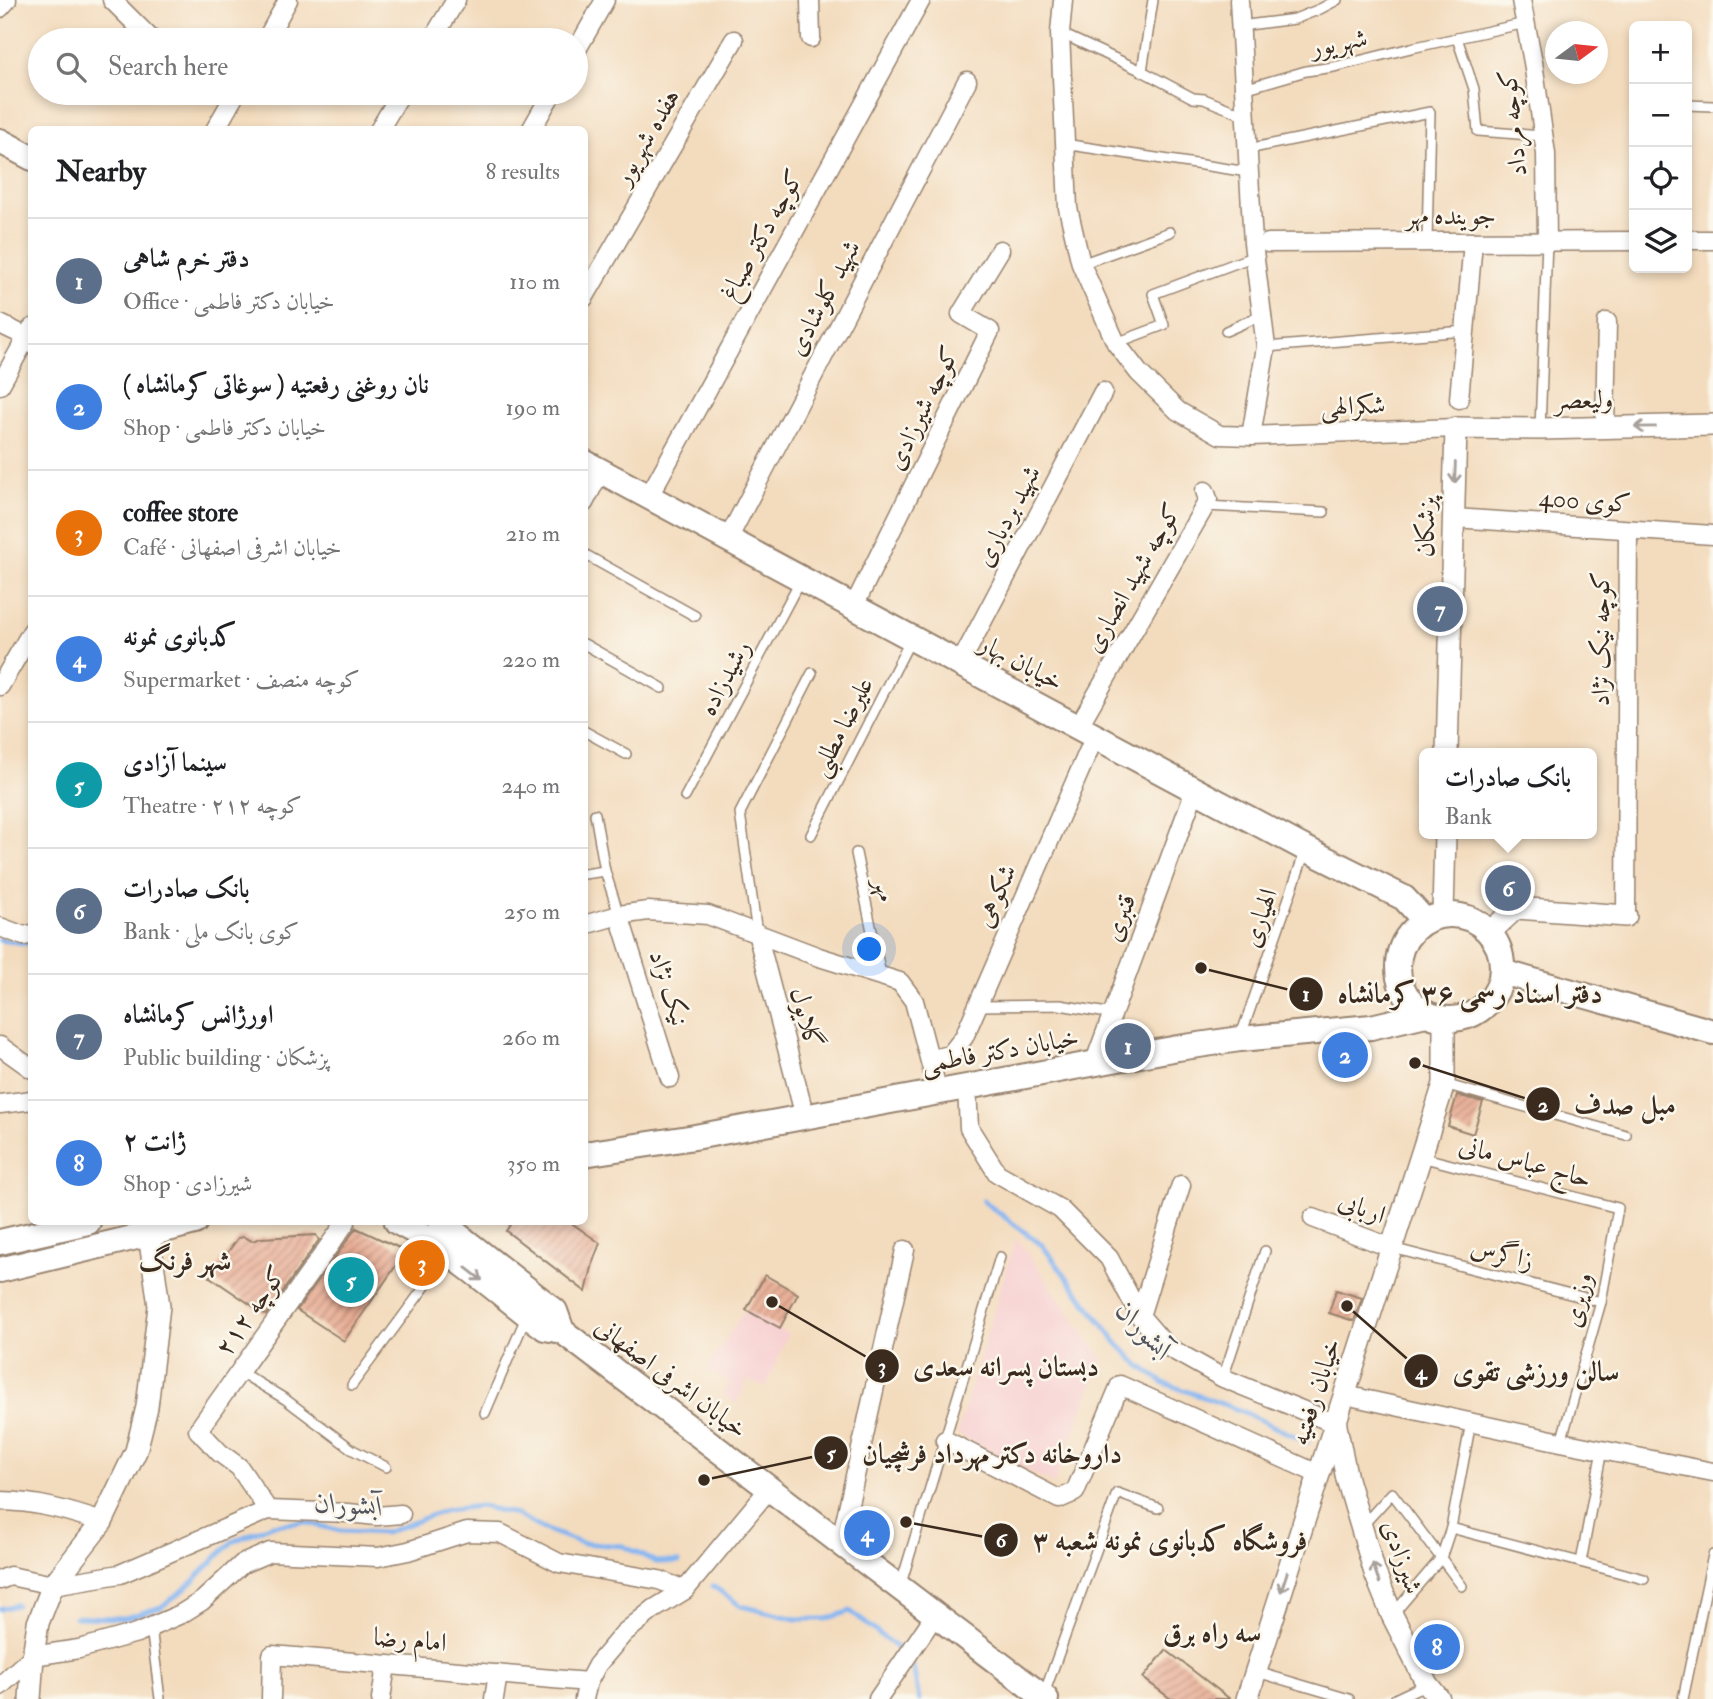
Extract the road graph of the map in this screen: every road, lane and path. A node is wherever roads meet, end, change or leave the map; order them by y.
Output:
1 (7, 0) edge
2 (112, 0) edge
3 (288, 0) edge
4 (456, 0) edge
5 (605, 0) edge
6 (810, 0) edge
7 (921, 0) edge
8 (1063, 0) edge
9 (1153, 0) edge
10 (1238, 0) edge
11 (1336, 0) edge
12 (1521, 0) edge
13 (0, 8) edge
14 (1526, 23) junction
15 (1240, 26) junction
16 (140, 28) edge
17 (272, 28) edge
18 (439, 28) edge
19 (588, 30) edge
20 (1059, 33) junction
21 (811, 38) dead end
22 (1457, 38) junction
23 (734, 40) dead end
24 (1142, 71) junction
25 (967, 81) dead end
26 (1244, 89) junction
27 (227, 105) edge
28 (394, 105) edge
29 (545, 105) edge
30 (1692, 105) edge
31 (1713, 106) edge
32 (1246, 116) junction
33 (217, 126) edge
34 (381, 126) edge
35 (533, 126) edge
36 (1543, 136) junction
37 (0, 141) edge
38 (1064, 144) junction
39 (1248, 149) junction
40 (28, 156) edge
41 (1248, 173) junction
42 (1170, 232) dead end
43 (1692, 240) edge
44 (1713, 240) edge
45 (1546, 241) junction
46 (1629, 241) edge
47 (1427, 242) junction
48 (1473, 242) junction
49 (1268, 243) dead end
50 (1000, 250) dead end
51 (1255, 256) junction
52 (1081, 264) junction
53 (588, 291) edge
54 (1262, 315) junction
55 (1607, 322) dead end
56 (0, 324) edge
57 (28, 331) edge
58 (1226, 331) dead end
59 (1465, 331) junction
60 (28, 335) edge
61 (1116, 343) junction
62 (1266, 347) junction
63 (0, 384) edge
64 (1103, 392) dead end
65 (1459, 399) dead end
66 (1713, 425) edge
67 (1456, 428) junction
68 (1605, 428) junction
69 (1540, 429) junction
70 (1251, 436) junction
71 (593, 466) edge
72 (588, 487) edge
73 (649, 496) junction
74 (1205, 498) joint
75 (1324, 512) dead end
76 (1454, 519) junction
77 (1628, 530) junction
78 (1713, 535) edge
79 (728, 539) junction
80 (588, 556) edge
81 (801, 578) junction
82 (853, 606) junction
83 (695, 616) dead end
84 (28, 638) edge
85 (911, 638) junction
86 (588, 646) edge
87 (960, 664) junction
88 (811, 673) dead end
89 (0, 686) edge
90 (662, 688) dead end
91 (1086, 732) junction
92 (588, 733) edge
93 (1447, 748) edge
94 (626, 754) dead end
95 (1195, 790) junction
96 (685, 797) dead end
97 (596, 814) dead end
98 (811, 835) dead end
99 (1444, 839) edge
100 (1306, 849) junction
101 (856, 853) dead end
102 (605, 871) junction
103 (588, 873) edge
104 (618, 915) junction
105 (1626, 916) joint
106 (1434, 918) junction
107 (588, 924) edge
108 (0, 928) edge
109 (757, 933) junction
110 (1489, 933) junction
111 (28, 935) edge
112 (1502, 972) junction
113 (881, 976) junction
114 (977, 1006) junction
115 (1113, 1014) junction
116 (1435, 1016) junction
117 (1713, 1032) edge
118 (1240, 1040) junction
119 (0, 1046) edge
120 (930, 1059) junction
121 (1094, 1064) junction
122 (28, 1066) edge
123 (670, 1078) dead end
124 (1444, 1084) junction
125 (967, 1087) junction
126 (939, 1093) junction
127 (28, 1100) edge
128 (0, 1104) edge
129 (805, 1117) junction
130 (1626, 1135) dead end
131 (588, 1153) edge
132 (1421, 1157) junction
133 (1181, 1185) dead end
134 (1618, 1208) joint
135 (1313, 1218) dead end
136 (74, 1225) edge
137 (184, 1225) edge
138 (344, 1225) edge
139 (403, 1225) edge
140 (449, 1233) edge
141 (149, 1234) junction
142 (0, 1242) edge
143 (1392, 1248) junction
144 (905, 1250) dead end
145 (1265, 1251) dead end
146 (1000, 1257) dead end
147 (0, 1270) edge
148 (1601, 1302) junction
149 (527, 1314) junction
150 (1140, 1316) junction
151 (562, 1331) junction
152 (240, 1372) junction
153 (1223, 1378) junction
154 (352, 1385) dead end
155 (1345, 1395) junction
156 (485, 1413) dead end
157 (1471, 1422) junction
158 (1336, 1424) junction
159 (945, 1440) junction
160 (1561, 1441) junction
161 (1602, 1450) junction
162 (386, 1467) dead end
163 (1713, 1472) edge
164 (1318, 1474) junction
165 (769, 1489) junction
166 (0, 1501) edge
167 (1158, 1508) dead end
168 (268, 1510) junction
169 (401, 1514) dead end
170 (102, 1522) junction
171 (1362, 1526) junction
172 (1451, 1528) junction
173 (840, 1544) junction
174 (1713, 1555) edge
175 (1441, 1559) junction
176 (1581, 1562) junction
177 (1644, 1579) dead end
178 (0, 1580) edge
179 (53, 1585) junction
180 (1462, 1586) dead end
181 (900, 1588) junction
182 (685, 1590) junction
183 (935, 1615) junction
184 (1392, 1615) junction
185 (151, 1627) junction
186 (33, 1656) junction
187 (386, 1665) junction
188 (1255, 1672) junction
189 (498, 1674) junction
190 (0, 1686) edge
191 (586, 1691) edge
192 (1433, 1692) edge
193 (1045, 1698) edge
194 (30, 1699) edge
195 (160, 1699) edge
196 (271, 1699) edge
197 (381, 1699) edge
198 (494, 1699) edge
199 (878, 1699) edge
200 (1247, 1699) edge
201 (1349, 1699) edge
202 (1395, 1699) edge
203 (1683, 1699) edge

1 - 13 street
2 - 16 street
3 - 17 street
4 - 18 street
5 - 19 street
6 - 21 street
7 - 73 street, کوچه دکتر صباغ
8 - 20 street, شکرالهی
9 - 24 lane
10 - 15 street
11 - 15 lane
12 - 14 street, کوچه مرداد
14 - 22 lane, شهریور
14 - 36 street, کوچه مرداد
15 - 26 street
20 - 24 lane
20 - 38 street, شکرالهی
22 - 26 lane, شهریور
22 - 36 lane
23 - 53 street, هفده شهریور
24 - 32 lane
25 - 79 street, شهید کلوشادی
26 - 32 street
27 - 33 street
28 - 34 street
29 - 35 street
30 - 31 lane
32 - 39 street
36 - 45 street, کوچه مرداد
37 - 40 main road
38 - 41 lane
38 - 52 street, شکرالهی
39 - 41 street
39 - 47 lane
41 - 51 street
42 - 52 lane
43 - 44 street
45 - 46 street, جوینده مهر
45 - 48 street, جوینده مهر
45 - 69 lane
47 - 48 street, جوینده مهر
47 - 49 street, جوینده مهر
48 - 59 street
50 - 82 street, کوچه شیرزادی
51 - 54 street
51 - 61 lane
52 - 61 street, شکرالهی
54 - 58 lane
54 - 62 street
55 - 68 street
56 - 57 street
59 - 62 lane
59 - 65 street
60 - 63 street
61 - 70 street, شکرالهی
62 - 70 street
64 - 87 street, شهید بردباری
66 -> 68 street, ولیعصر
67 - 69 street, ولیعصر
67 - 70 street, شکرالهی
67 -> 76 street, پزشکان
68 - 69 street, ولیعصر
71 - 72 street
71 - 73 main road, خیابان بهار
73 - 79 main road, خیابان بهار
74 - 75 lane
74 - 91 street, کوچه شهید انصاری
76 - 77 street, کوی 400
76 - 93 street, پزشکان
77 - 78 street, کوی 400
77 - 105 street, کوچه نیک نژاد
79 - 81 main road, خیابان بهار
80 - 83 lane
81 - 82 main road, خیابان بهار
81 - 96 lane, رشیدزاده
82 - 85 main road, خیابان بهار
84 - 89 street
85 - 87 main road, خیابان بهار
85 - 98 lane, علیرضا مطلبی
86 - 90 lane
87 - 91 main road, خیابان بهار
88 - 109 lane
91 - 95 main road, خیابان بهار
91 - 114 street, شکوهی
92 - 94 lane
95 - 100 main road, خیابان بهار
95 - 115 street, قنبری
97 - 102 lane
99 - 106 street
100 - 106 main road, خیابان بهار
100 - 118 lane, الهیاری
101 - 113 lane, مهر
102 - 103 lane
102 - 104 lane
104 - 107 street
104 - 109 street
104 - 123 street, نیک نژاد
105 - 110 street
106 - 110 main road
106 - 116 main road
108 - 111 street
109 - 113 street
109 - 129 street, گلایول
110 - 112 main road
112 - 116 main road
112 - 117 main road
113 - 120 street
114 - 115 lane
114 - 120 street, شکوهی
115 - 121 street, قنبری
116 - 118 main road, خیابان دکتر فاطمی
116 - 124 street, خیابان رفعتیه
118 - 121 main road, خیابان دکتر فاطمی
119 - 122 street
120 - 126 street
121 - 125 main road, خیابان دکتر فاطمی
124 - 130 lane
124 - 132 street, خیابان رفعتیه
125 - 126 main road, خیابان دکتر فاطمی
125 - 150 street
126 - 129 main road, خیابان دکتر فاطمی
127 - 128 street
129 - 131 main road, خیابان دکتر فاطمی
132 - 134 lane, حاج عباس مانی
132 - 143 street, خیابان رفعتیه
133 - 150 street
134 - 148 lane, وزیری
135 - 143 street, اربابی
136 - 142 main road
137 - 141 main road
138 - 152 street, کوچه ۲۱۲
139 - 140 main road, خیابان اشرفی اصفهانی
140 -> 149 main road, خیابان اشرفی اصفهانی
140 - 151 main road, خیابان اشرفی اصفهانی
140 - 154 lane
141 - 147 main road
141 - 170 street
143 - 148 lane, زاگرس
143 - 155 street, خیابان رفعتیه
144 - 173 street
145 - 153 lane
146 - 159 lane
148 - 160 lane, وزیری
149 - 151 main road, خیابان اشرفی اصفهانی
149 - 156 lane
150 - 153 street
151 - 165 main road, خیابان اشرفی اصفهانی
152 - 162 lane
152 - 168 street, کوچه ۲۱۲
153 - 158 street
155 - 157 street
155 - 158 street, خیابان رفعتیه
157 - 160 street
157 - 172 lane
158 - 164 street, خیابان رفعتیه
158 - 171 street, شیرزادی
159 - 164 street
159 - 181 lane
160 - 161 street
161 - 163 street
161 - 176 lane
164 -> 188 street, خیابان رفعتیه
165 - 173 main road, خیابان اشرفی اصفهانی
165 - 182 street
166 - 170 street
167 - 193 lane
168 - 169 street
168 - 179 street
170 - 179 street
171 - 175 lane
184 -> 171 street, شیرزادی
172 - 175 lane
172 - 176 lane
173 - 181 main road, خیابان اشرفی اصفهانی
174 - 203 lane
175 - 180 lane
175 - 184 lane
176 - 177 lane
178 - 179 street
179 - 186 street
181 - 183 main road, خیابان اشرفی اصفهانی
182 - 185 street
182 - 191 street
183 - 193 main road, خیابان اشرفی اصفهانی
183 - 199 street
184 - 192 street, شیرزادی
185 - 186 street
185 - 195 lane
186 - 190 street
186 - 194 street
187 - 189 street, امام رضا
187 - 196 street, امام رضا
187 - 197 street
188 - 200 street, خیابان رفعتیه
188 - 201 lane
189 - 191 street, امام رضا
189 - 198 street
192 - 202 lane

